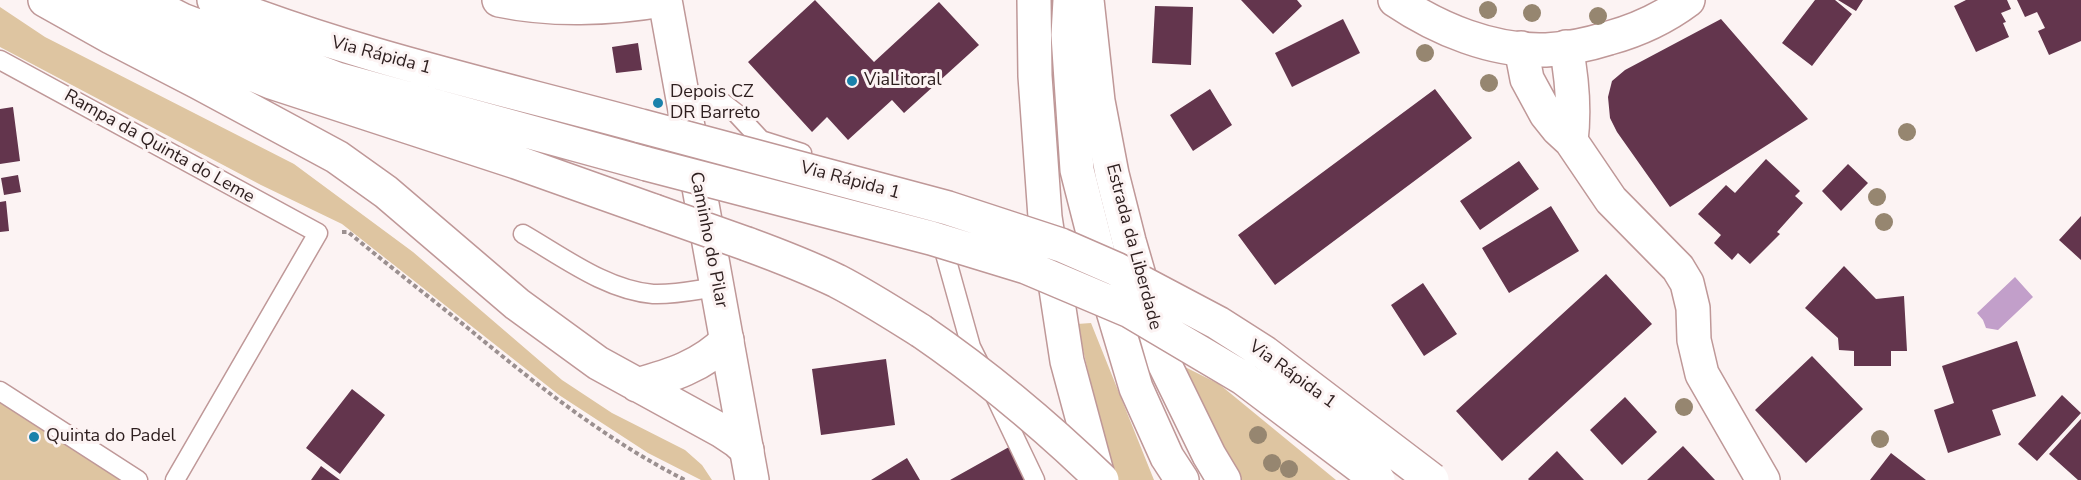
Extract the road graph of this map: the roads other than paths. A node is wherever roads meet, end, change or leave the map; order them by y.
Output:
1 (45, 0) edge
2 (90, 0) edge
3 (143, 0) edge
4 (214, 0) edge
5 (499, 0) edge
6 (664, 0) edge
7 (1034, 0) edge
8 (1070, 0) edge
9 (1087, 0) edge
10 (1395, 0) edge
11 (1688, 0) edge
12 (1566, 47) junction
13 (1521, 48) junction
14 (0, 60) edge
15 (683, 104) junction
16 (1571, 141) junction
17 (524, 234) dead end
18 (717, 287) junction
19 (727, 340) junction
20 (637, 385) junction
21 (0, 392) edge
22 (749, 465) edge
23 (138, 480) edge
24 (175, 480) edge
25 (1035, 480) edge
26 (1100, 480) edge
27 (1182, 480) edge
28 (1224, 480) edge
29 (1378, 480) edge
30 (1432, 480) edge
31 (1763, 480) edge

1 - 20 main road
2 - 26 main road, bridge
3 - 29 main road, bridge
4 - 30 main road, Via Rápida 1, bridge
5 - 6 main road
6 - 15 main road, Caminho do Pilar
7 - 26 main road
8 - 27 main road
9 - 28 main road, Estrada da Liberdade
10 - 13 main road
11 - 12 main road
12 - 13 main road
12 - 16 main road
13 - 16 main road
14 - 24 lane, Rampa da Quinta do Leme
15 - 18 main road, Caminho do Pilar
15 - 25 lane
16 - 31 main road
17 - 18 lane
18 - 19 main road, Caminho do Pilar
19 - 20 main road
19 - 22 main road, Caminho do Pilar
20 - 22 main road
21 - 23 lane

